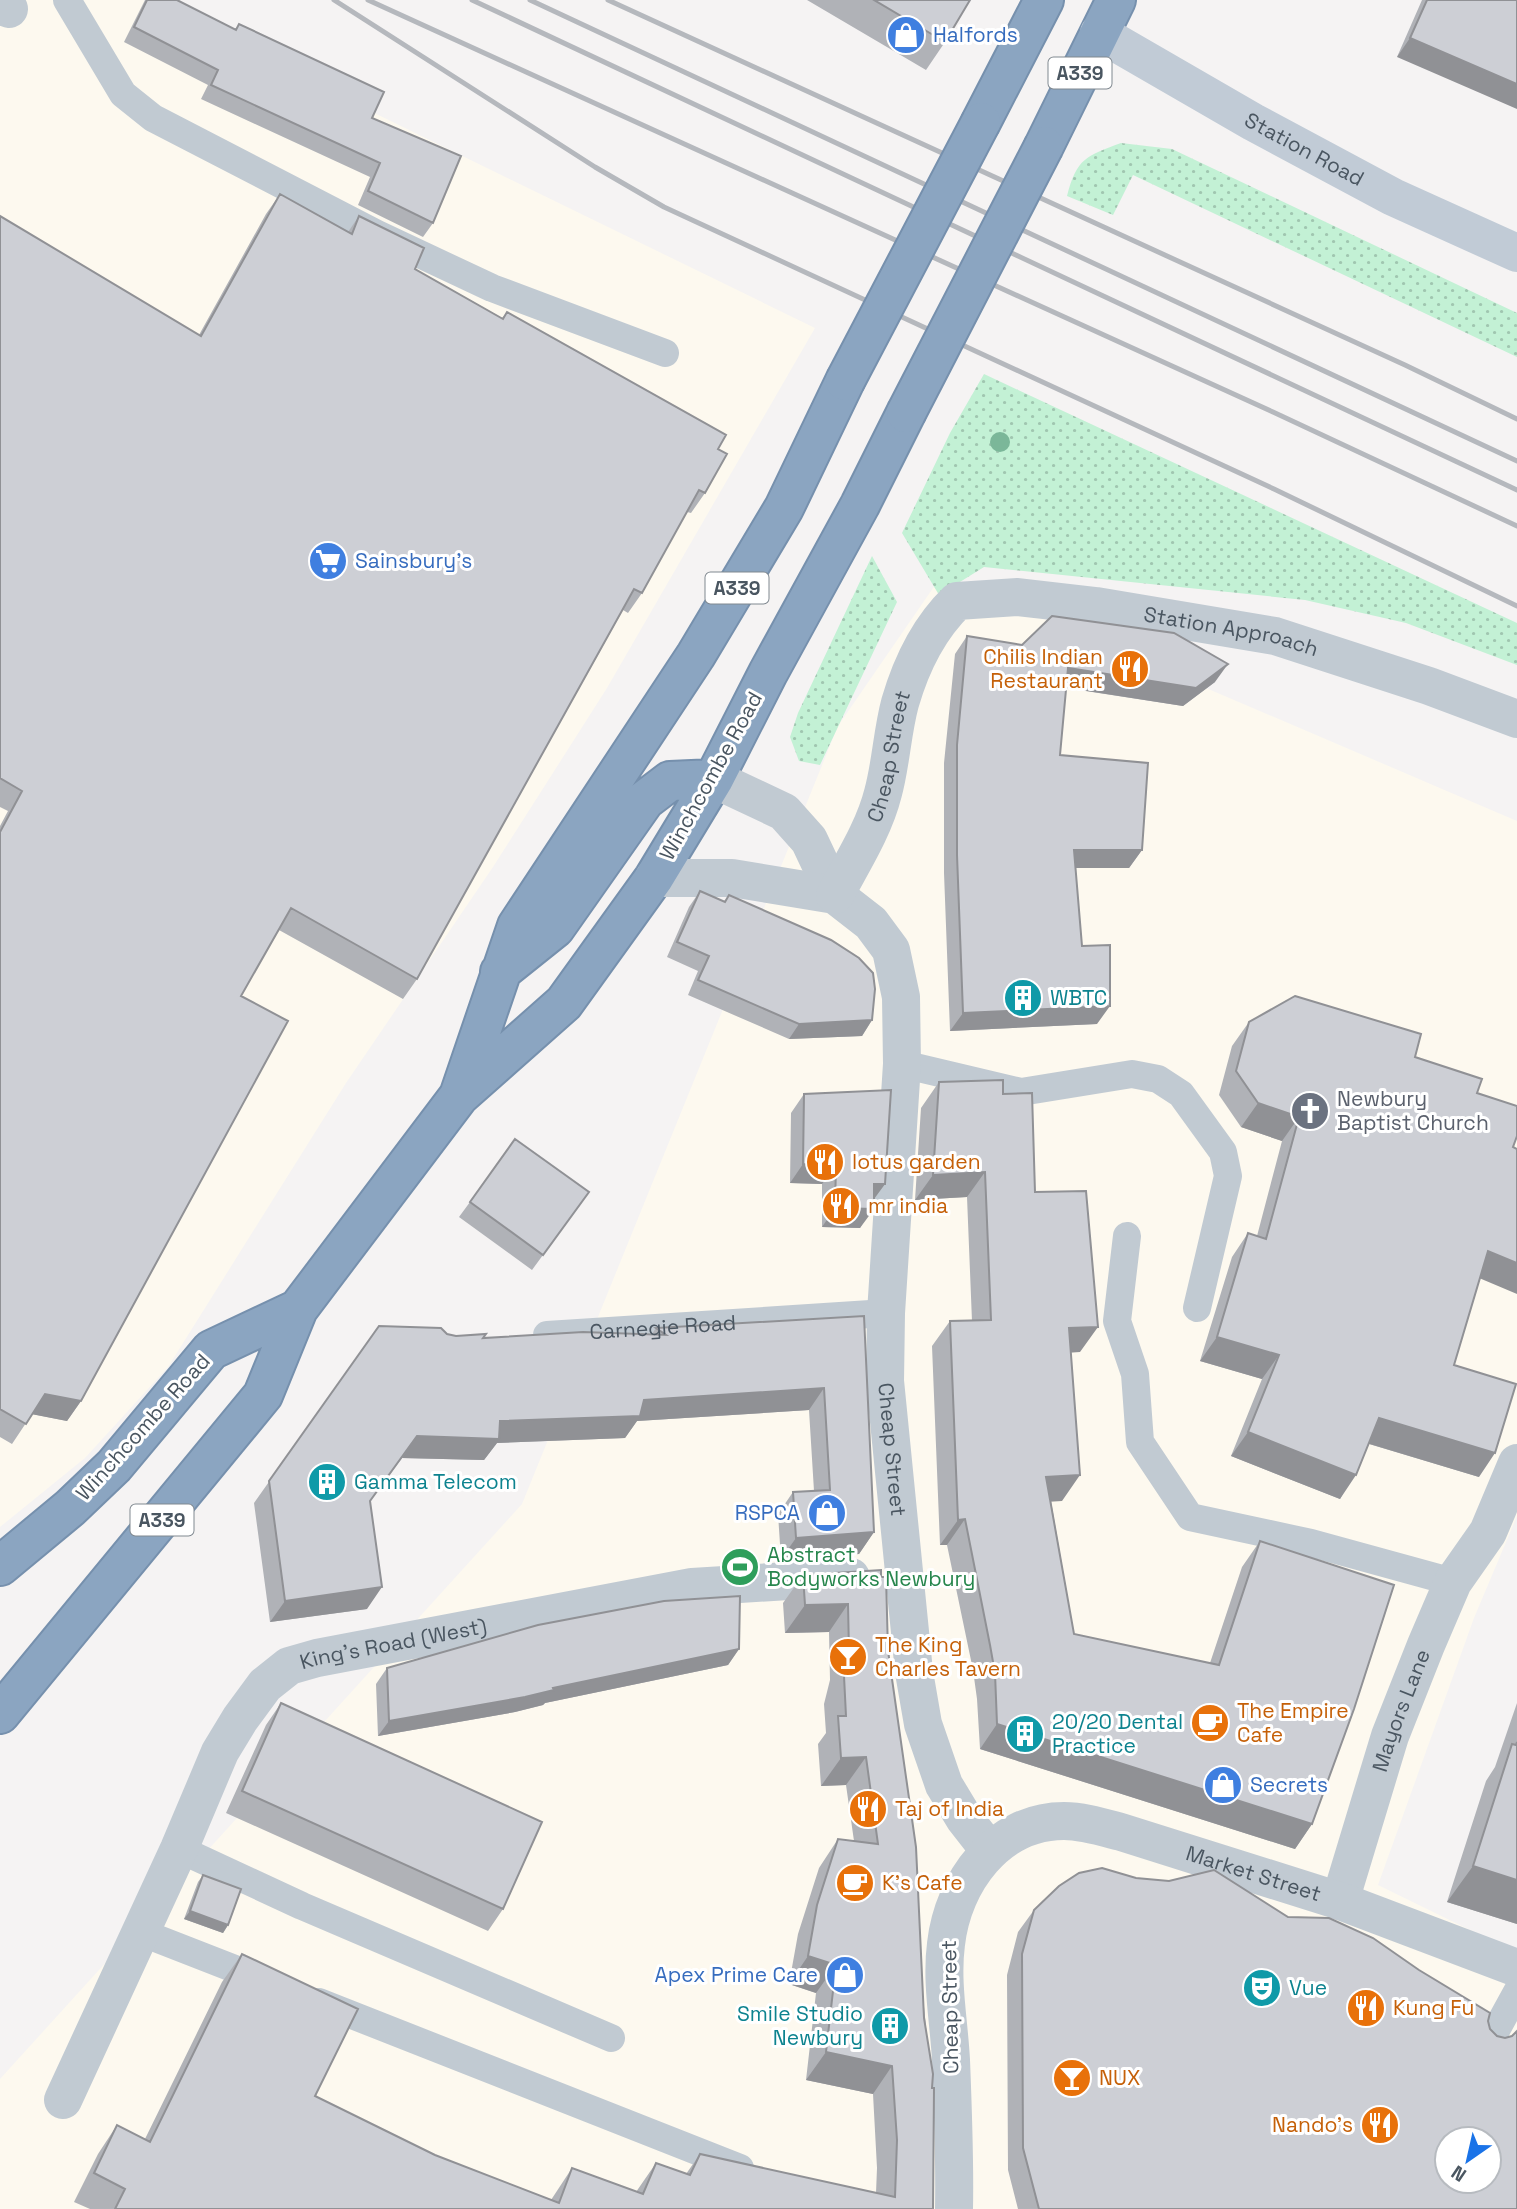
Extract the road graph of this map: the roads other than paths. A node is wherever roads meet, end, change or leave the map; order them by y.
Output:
1 (67, 0) edge
2 (1044, 0) edge
3 (1108, 17) edge
4 (1517, 253) edge
5 (665, 353) dead end
6 (940, 617) joint
7 (1517, 719) edge
8 (714, 779) junction
9 (654, 878) junction
10 (835, 895) junction
11 (500, 972) junction
12 (902, 1064) junction
13 (459, 1096) junction
14 (1127, 1236) dead end
15 (1197, 1308) dead end
16 (298, 1309) junction
17 (886, 1313) junction
18 (523, 1336) edge
19 (1517, 1463) edge
20 (1503, 1537) edge
21 (0, 1566) edge
22 (905, 1573) junction
23 (1453, 1582) junction
24 (0, 1714) edge
25 (179, 1849) junction
26 (989, 1850) junction
27 (1340, 1901) junction
28 (140, 1932) junction
29 (1517, 1968) edge
30 (1517, 1992) edge
31 (611, 2038) dead end
32 (1489, 2043) edge
33 (63, 2100) dead end
34 (748, 2171) edge
35 (954, 2209) edge

1 - 5 lane
2 - 11 highway, Winchcombe Road / A339, bridge
3 - 4 street, Station Road
3 - 8 highway, Winchcombe Road / A339, bridge
6 - 7 street, Station Approach
6 - 10 street, Cheap Street
8 - 9 highway, Winchcombe Road / A339
8 - 10 street, Cheap Street
8 - 11 highway
9 - 10 street, Cheap Street
9 - 13 highway, Winchcombe Road / A339
10 - 12 street, Cheap Street
11 - 13 highway, Winchcombe Road / A339
12 - 15 lane
12 - 17 street, Cheap Street
13 - 16 highway, Winchcombe Road / A339
14 - 23 lane
16 - 21 highway, Winchcombe Road / A339
16 - 24 highway, Winchcombe Road / A339
17 - 18 lane, Carnegie Road
17 - 22 street, Cheap Street
19 - 20 street, Mayors Lane
20 - 23 street, Mayors Lane
22 - 25 street, King's Road (West)
22 - 26 street, Cheap Street
23 - 27 street, Mayors Lane
25 - 28 street, King's Road (West)
25 - 31 lane
26 - 27 street, Market Street
26 - 35 street, Cheap Street
27 - 29 street, Market Street
28 - 33 street, King's Road (West)
28 - 34 lane
30 - 32 lane

